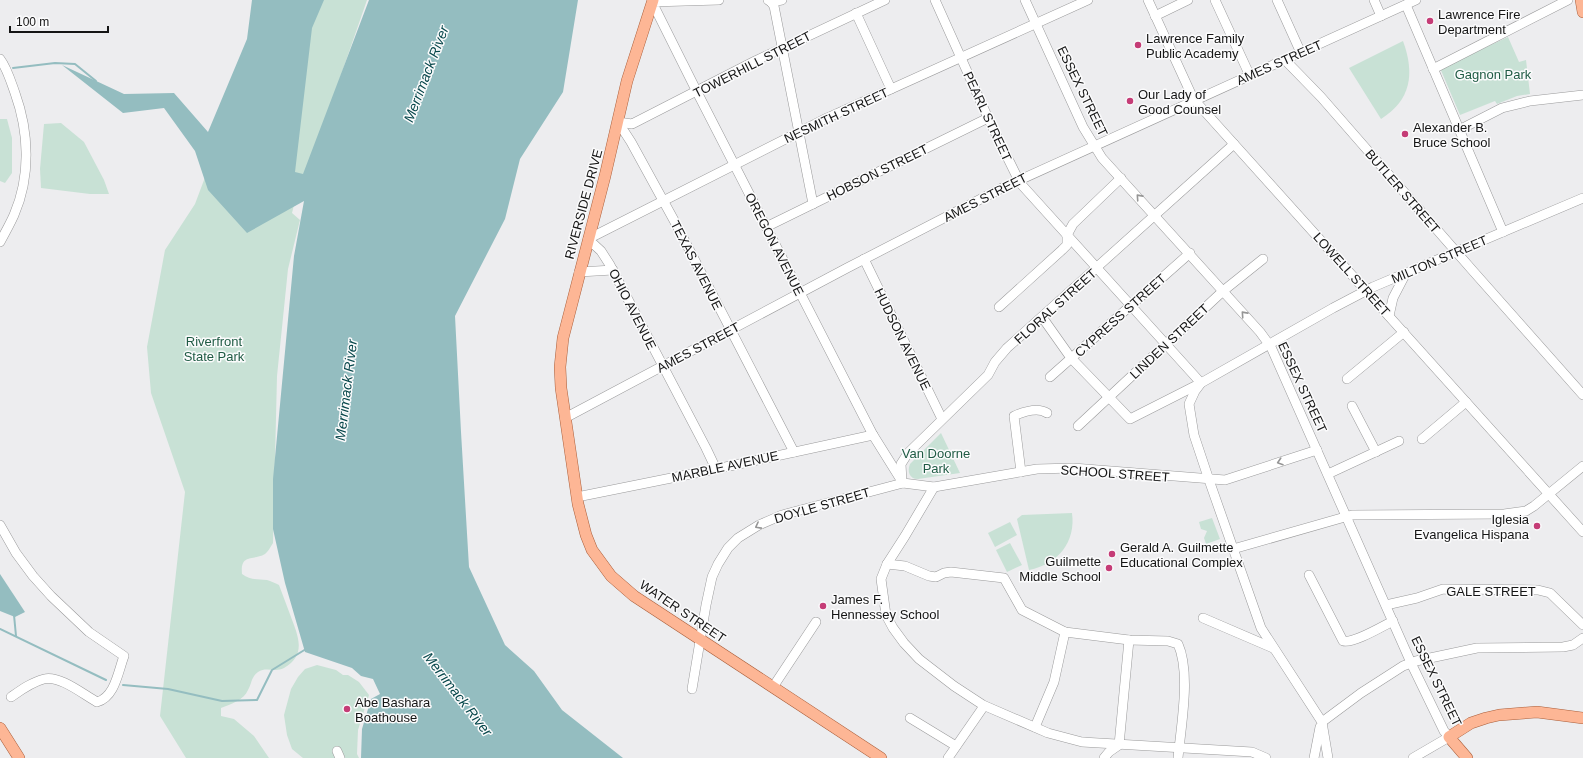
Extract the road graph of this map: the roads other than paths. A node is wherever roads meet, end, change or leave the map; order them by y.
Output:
1 (719, 0) edge
2 (782, 0) edge
3 (885, 0) edge
4 (935, 0) edge
5 (1025, 0) edge
6 (1088, 0) edge
7 (1148, 0) edge
8 (1188, 0) edge
9 (1215, 0) edge
10 (1277, 0) edge
11 (1374, 0) edge
12 (1416, 0) edge
13 (1568, 0) edge
14 (1581, 0) edge
15 (652, 1) edge
16 (770, 1) edge
17 (1406, 5) junction
18 (1583, 12) edge
19 (856, 13) junction
20 (1155, 16) junction
21 (1381, 16) junction
22 (1035, 24) junction
23 (782, 48) junction
24 (1300, 52) junction
25 (961, 57) junction
26 (0, 59) edge
27 (1285, 60) junction
28 (1433, 68) junction
29 (1250, 76) junction
30 (891, 89) junction
31 (697, 92) junction
32 (1583, 95) edge
33 (1195, 100) junction
34 (988, 118) junction
35 (618, 122) junction
36 (1459, 130) junction
37 (799, 132) junction
38 (1234, 144) junction
39 (1093, 146) junction
40 (734, 164) junction
41 (1121, 178) junction
42 (1019, 180) junction
43 (1583, 198) edge
44 (664, 200) junction
45 (813, 204) junction
46 (1156, 215) junction
47 (766, 227) junction
48 (1502, 232) junction
49 (1067, 235) junction
50 (588, 239) junction
51 (0, 242) edge
52 (1456, 252) junction
53 (1190, 253) junction
54 (864, 259) junction
55 (1263, 259) dead end
56 (1097, 268) junction
57 (613, 270) junction
58 (579, 272) junction
59 (1406, 273) junction
60 (1367, 290) junction
61 (1223, 291) junction
62 (800, 293) junction
63 (1131, 305) junction
64 (999, 307) dead end
65 (1389, 316) junction
66 (1042, 317) junction
67 (731, 330) junction
68 (1404, 332) junction
69 (1166, 344) junction
70 (1269, 344) junction
71 (1071, 358) junction
72 (662, 366) junction
73 (1050, 377) dead end
74 (1347, 378) dead end
75 (1201, 383) junction
76 (1583, 395) edge
77 (1108, 397) junction
78 (1466, 402) junction
79 (1352, 406) dead end
80 (1047, 413) dead end
81 (565, 418) junction
82 (942, 419) junction
83 (1078, 426) dead end
84 (873, 434) junction
85 (1422, 439) dead end
86 (1399, 441) dead end
87 (1317, 450) junction
88 (794, 452) junction
89 (1376, 452) junction
90 (1583, 466) edge
91 (716, 469) junction
92 (1021, 472) junction
93 (1328, 474) junction
94 (1209, 480) junction
95 (903, 483) junction
96 (934, 487) junction
97 (1550, 494) junction
98 (577, 497) junction
99 (1346, 516) junction
100 (1, 528) edge
101 (1583, 532) edge
102 (1233, 549) junction
103 (887, 564) junction
104 (1309, 575) dead end
105 (1386, 605) junction
106 (1203, 618) dead end
107 (1393, 621) junction
108 (816, 622) dead end
109 (1583, 625) edge
110 (1065, 632) junction
111 (1583, 638) edge
112 (700, 640) junction
113 (1129, 640) junction
114 (1273, 648) junction
115 (1412, 663) junction
116 (692, 688) dead end
117 (773, 688) junction
118 (11, 697) dead end
119 (984, 706) junction
120 (910, 718) dead end
121 (1583, 718) edge
122 (1322, 722) junction
123 (0, 728) edge
124 (1035, 728) junction
125 (1449, 736) junction
126 (1119, 744) junction
127 (956, 746) junction
128 (1179, 748) junction
129 (1251, 755) edge
130 (19, 758) edge
131 (881, 758) edge
132 (948, 758) edge
133 (1104, 758) edge
134 (1178, 758) edge
135 (1266, 758) edge
136 (1314, 758) edge
137 (1328, 758) edge
138 (1413, 758) edge
139 (1467, 758) edge

1 - 15 street
2 - 16 street
3 - 19 street, TOWERHILL STREET
4 - 25 street, PEARL STREET
5 - 22 street, ESSEX STREET
6 - 22 street, NESMITH STREET
7 - 20 street, LOWELL STREET
8 - 20 street
9 - 29 street
10 - 24 street
11 - 21 street
12 - 17 street, AMES STREET
13 - 28 street
14 - 18 main road
15 - 31 street, OREGON AVENUE
15 - 35 main road, RIVERSIDE DRIVE
16 - 23 street
17 - 21 street, AMES STREET
17 - 28 street
19 - 23 street, TOWERHILL STREET
19 - 30 street
20 - 33 street, LOWELL STREET
21 - 24 street, AMES STREET
22 - 25 street, NESMITH STREET
22 - 39 street, ESSEX STREET
23 - 31 street, TOWERHILL STREET
23 - 37 street
24 - 27 street, AMES STREET
25 - 30 street, NESMITH STREET
25 - 34 street, PEARL STREET
26 - 51 street
27 - 29 street, AMES STREET
27 - 52 street, BUTLER STREET
28 - 36 street
29 - 33 street, AMES STREET
30 - 37 street, NESMITH STREET
31 - 35 street, TOWERHILL STREET
31 - 40 street, OREGON AVENUE
32 - 36 street
33 - 38 street, LOWELL STREET
33 - 39 street, AMES STREET
34 - 42 street, PEARL STREET
34 - 45 street, HOBSON STREET
35 - 44 street, TEXAS AVENUE
35 - 50 main road, RIVERSIDE DRIVE
36 - 48 street
37 - 40 street, NESMITH STREET
37 - 45 street
38 - 46 street, FLORAL STREET
38 - 60 street, LOWELL STREET
39 - 41 street, ESSEX STREET
39 - 42 street, AMES STREET
40 - 44 street, NESMITH STREET
40 - 47 street, OREGON AVENUE
46 -> 41 street, ESSEX STREET
41 - 49 street
42 - 49 street, PEARL STREET
42 - 54 street, AMES STREET
43 - 48 street, MILTON STREET
44 - 50 street, NESMITH STREET
44 - 67 street, TEXAS AVENUE
45 - 47 street, HOBSON STREET
46 - 53 street, ESSEX STREET
46 - 56 street, FLORAL STREET
47 - 62 street, OREGON AVENUE
48 - 52 street, MILTON STREET
49 - 56 street, PEARL STREET
49 - 64 street
50 - 57 street, OHIO AVENUE
50 - 58 main road, RIVERSIDE DRIVE
52 - 59 street, MILTON STREET
52 - 76 street, BUTLER STREET
53 - 61 street, ESSEX STREET
53 - 63 street, CYPRESS STREET
54 - 62 street, AMES STREET
54 - 82 street, HUDSON AVENUE
55 - 61 street, LINDEN STREET
56 - 63 street, PEARL STREET
56 - 66 street, FLORAL STREET
57 - 58 street
57 - 72 street, OHIO AVENUE
58 - 81 main road, RIVERSIDE DRIVE
59 - 60 street, MILTON STREET
59 - 65 street
60 - 65 street, LOWELL STREET
60 - 70 street, MILTON STREET
61 - 69 street, LINDEN STREET
70 -> 61 street, ESSEX STREET
62 - 67 street, AMES STREET
62 - 84 street, OREGON AVENUE
63 - 69 street, PEARL STREET
63 - 71 street, CYPRESS STREET
65 - 68 street, LOWELL STREET
66 - 71 street
66 - 82 street, FLORAL STREET
67 - 72 street, AMES STREET
67 - 88 street, TEXAS AVENUE
68 - 74 street
68 - 78 street, LOWELL STREET
69 - 75 street, PEARL STREET
69 - 77 street, LINDEN STREET
70 - 75 street, MILTON STREET
70 - 87 street, ESSEX STREET
71 - 73 street, CYPRESS STREET
71 - 77 street
72 - 81 street, AMES STREET
72 - 91 street, OHIO AVENUE
75 - 77 street, MILTON STREET
75 - 94 street
77 - 83 street, LINDEN STREET
78 - 85 street
78 - 97 street, LOWELL STREET
79 - 89 street
80 - 92 street
81 - 98 main road, WATER STREET
82 - 95 street, FLORAL STREET
84 - 88 street, MARBLE AVENUE
84 - 95 street, OREGON AVENUE
86 - 89 street
87 - 93 street, ESSEX STREET
87 -> 94 street, SCHOOL STREET
88 - 91 street, MARBLE AVENUE
89 - 93 street
90 - 97 street
91 - 98 street, MARBLE AVENUE
92 - 94 street, SCHOOL STREET
92 - 96 street, SCHOOL STREET
93 - 99 street, ESSEX STREET
94 - 102 street
95 - 96 street, SCHOOL STREET
95 -> 112 street, DOYLE STREET
96 - 103 street
97 - 99 street
97 - 101 street, LOWELL STREET
98 - 112 main road, WATER STREET
99 - 102 street
99 - 105 street, ESSEX STREET
100 - 118 street
102 - 114 street
103 - 110 street
103 - 119 street
104 - 107 street
105 - 107 street, ESSEX STREET
105 - 109 street, GALE STREET
106 - 114 street
107 - 115 street, ESSEX STREET
108 - 117 street
110 - 113 street
110 - 124 street
111 - 115 street
112 - 116 street, DOYLE STREET
112 - 117 main road, WATER STREET
113 - 126 street
113 - 128 street
114 - 122 street
115 - 122 street
115 - 125 street, ESSEX STREET
117 - 131 main road, WATER STREET
119 - 124 street
119 - 127 street
120 - 127 street
121 - 125 main road
122 - 136 street
122 - 137 street
123 - 130 main road
124 - 126 street
125 - 138 street
125 - 139 main road, ESSEX STREET
126 - 128 street
126 - 133 street
127 - 132 street
128 - 129 street
128 - 134 street
129 - 135 street

